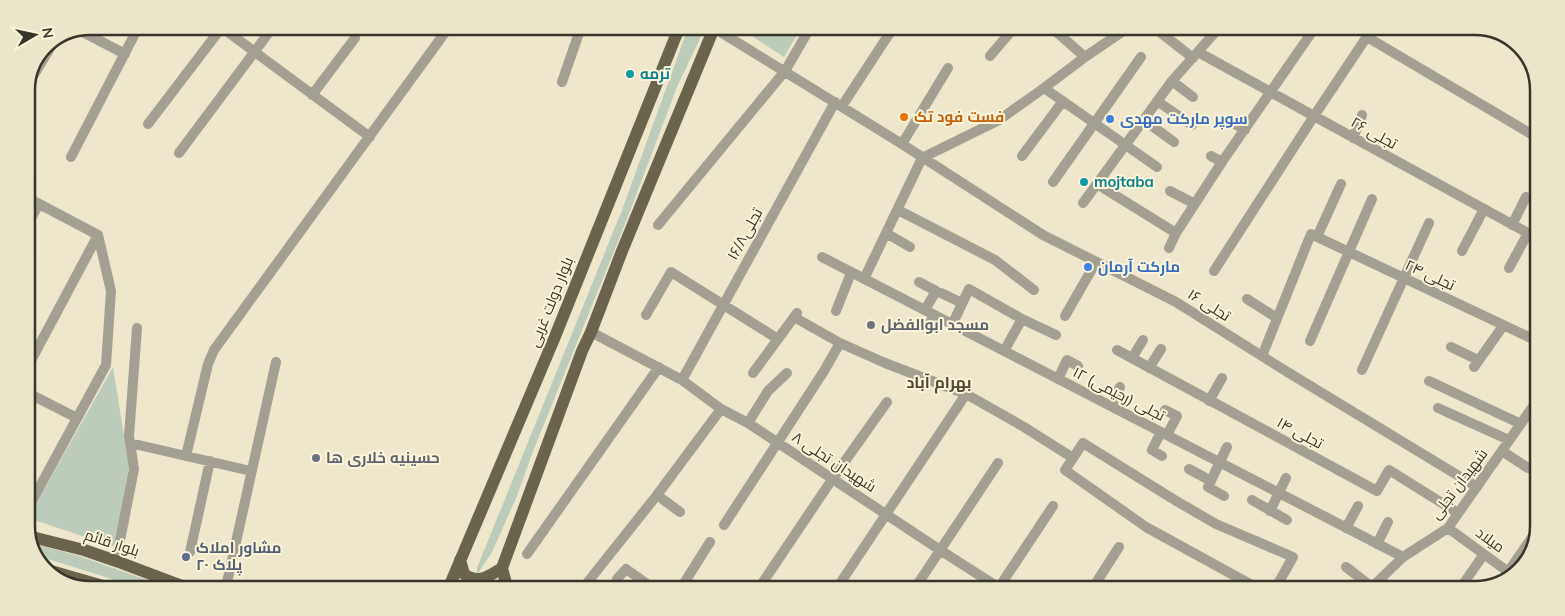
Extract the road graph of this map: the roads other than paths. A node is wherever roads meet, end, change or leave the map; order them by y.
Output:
1 (89, 35) edge
2 (134, 35) edge
3 (215, 35) edge
4 (232, 35) edge
5 (267, 35) edge
6 (443, 35) edge
7 (579, 35) edge
8 (676, 35) edge
9 (711, 35) edge
10 (726, 35) edge
11 (806, 35) edge
12 (888, 35) edge
13 (1007, 35) edge
14 (1059, 35) edge
15 (1117, 35) edge
16 (1165, 35) edge
17 (1213, 35) edge
18 (1310, 35) edge
19 (1369, 35) edge
20 (1373, 35) edge
21 (355, 38) dead end
22 (255, 52) junction
23 (125, 54) junction
24 (1195, 55) junction
25 (990, 56) dead end
26 (1085, 56) junction
27 (1141, 58) dead end
28 (948, 68) dead end
29 (785, 71) junction
30 (1172, 81) junction
31 (562, 82) dead end
32 (1044, 88) junction
33 (1270, 92) junction
34 (312, 95) junction
35 (1193, 97) dead end
36 (1063, 101) junction
37 (1157, 102) junction
38 (838, 104) junction
39 (1362, 115) dead end
40 (1314, 116) junction
41 (1144, 120) junction
42 (1230, 121) dead end
43 (1095, 122) junction
44 (148, 124) dead end
45 (1192, 125) dead end
46 (1245, 130) junction
47 (1530, 133) edge
48 (370, 137) junction
49 (1352, 138) junction
50 (1174, 142) dead end
51 (902, 144) junction
52 (1126, 144) junction
53 (179, 153) dead end
54 (1022, 156) dead end
55 (1211, 156) dead end
56 (71, 157) dead end
57 (922, 158) junction
58 (1222, 162) junction
59 (1157, 167) dead end
60 (1053, 182) dead end
61 (1097, 184) junction
62 (1342, 184) dead end
63 (1170, 191) dead end
64 (1526, 197) dead end
65 (1372, 199) dead end
66 (35, 202) edge
67 (1083, 203) dead end
68 (39, 204) junction
69 (1195, 204) junction
70 (1484, 209) junction
71 (898, 210) junction
72 (35, 211) edge
73 (1429, 223) dead end
74 (658, 225) dead end
75 (1512, 225) junction
76 (886, 233) junction
77 (1176, 233) junction
78 (1528, 233) joint
79 (98, 235) junction
80 (1314, 236) junction
81 (910, 247) dead end
82 (1168, 248) dead end
83 (1462, 250) dead end
84 (1348, 253) junction
85 (822, 257) dead end
86 (1096, 262) junction
87 (1509, 268) dead end
88 (1214, 271) dead end
89 (851, 273) junction
90 (864, 279) junction
91 (1404, 279) junction
92 (919, 282) dead end
93 (1034, 290) dead end
94 (941, 293) dead end
95 (1247, 299) dead end
96 (962, 303) junction
97 (724, 304) junction
98 (836, 311) dead end
99 (929, 313) junction
100 (646, 315) dead end
101 (1065, 316) dead end
102 (1277, 318) junction
103 (1022, 319) junction
104 (952, 325) junction
105 (1504, 326) junction
106 (137, 328) dead end
107 (927, 329) dead end
108 (591, 332) junction
109 (1056, 335) dead end
110 (1530, 338) edge
111 (778, 339) junction
112 (1143, 340) dead end
113 (1310, 341) dead end
114 (840, 343) junction
115 (1452, 347) dead end
116 (1161, 349) dead end
117 (1117, 350) dead end
118 (1004, 351) junction
119 (35, 353) edge
120 (1262, 356) junction
121 (1132, 358) junction
122 (276, 362) dead end
123 (1078, 366) dead end
124 (659, 367) junction
125 (1149, 368) junction
126 (1362, 370) dead end
127 (787, 373) dead end
128 (753, 374) dead end
129 (1222, 378) dead end
130 (1058, 379) junction
131 (682, 380) junction
132 (1429, 381) dead end
133 (1120, 388) dead end
134 (966, 394) junction
135 (35, 397) edge
136 (1209, 401) junction
137 (886, 402) dead end
138 (1111, 406) junction
139 (1438, 408) dead end
140 (722, 409) junction
141 (1165, 410) dead end
142 (1530, 411) edge
143 (1527, 415) junction
144 (1530, 417) edge
145 (77, 418) junction
146 (748, 423) junction
147 (1521, 424) junction
148 (1164, 434) junction
149 (1509, 440) junction
150 (130, 442) junction
151 (777, 443) junction
152 (1227, 447) dead end
153 (1502, 450) junction
154 (186, 456) junction
155 (1162, 456) dead end
156 (1072, 458) junction
157 (210, 462) junction
158 (998, 463) dead end
159 (1220, 463) junction
160 (1528, 468) dead end
161 (1189, 469) dead end
162 (251, 471) junction
163 (833, 478) junction
164 (1286, 478) dead end
165 (1209, 484) junction
166 (1476, 487) junction
167 (1279, 493) junction
168 (35, 494) edge
169 (657, 495) junction
170 (1224, 496) dead end
171 (1252, 500) dead end
172 (1053, 506) dead end
173 (1358, 506) dead end
174 (1270, 511) junction
175 (680, 512) dead end
176 (1458, 513) junction
177 (887, 515) junction
178 (1287, 520) dead end
179 (1388, 522) dead end
180 (724, 525) dead end
181 (1346, 528) junction
182 (1448, 528) junction
183 (36, 538) edge
184 (710, 542) dead end
185 (1377, 544) junction
186 (1119, 547) dead end
187 (940, 550) junction
188 (190, 552) dead end
189 (527, 554) dead end
190 (1484, 554) junction
191 (1403, 557) junction
192 (460, 560) junction
193 (116, 561) junction
194 (1346, 567) dead end
195 (502, 568) junction
196 (1507, 571) edge
197 (617, 579) dead end
198 (169, 581) edge
199 (227, 581) edge
200 (451, 581) edge
201 (505, 581) edge
202 (589, 581) edge
203 (643, 581) edge
204 (685, 581) edge
205 (764, 581) edge
206 (842, 581) edge
207 (920, 581) edge
208 (988, 581) edge
209 (1004, 581) edge
210 (1097, 581) edge
211 (1244, 581) edge
212 (1280, 581) edge
213 (1363, 581) edge
214 (1378, 581) edge
215 (1465, 581) edge

1 - 23 street
2 - 23 street
3 - 44 street
4 - 22 street
5 - 22 street
6 - 48 street
7 - 31 street
8 - 192 main road, بلوار دولت غربی
9 - 108 main road
10 - 29 street, ۱۶ تجلی
11 - 29 street
12 - 38 street, تجلی۱۶/۸
13 - 25 street
14 - 26 street
15 - 26 street
16 - 24 street, ۲۶ تجلی
17 - 24 street
18 - 33 street
19 - 40 street
20 - 47 street
21 - 34 street
22 - 34 street
22 - 53 street
23 - 56 street
24 - 30 street
24 - 33 street, ۲۶ تجلی
26 - 32 street
27 - 43 street
28 - 51 street
29 - 38 street, ۱۶ تجلی
29 - 74 street
30 - 35 street
30 - 37 street
32 - 36 street
32 - 57 street
33 - 40 street, ۲۶ تجلی
33 - 46 street
34 - 48 street
36 - 43 street
36 - 54 street
37 - 41 street
37 - 45 street
38 - 51 street, ۱۶ تجلی
38 - 97 street, تجلی۱۶/۸
39 - 49 street
40 - 49 street, ۲۶ تجلی
40 - 88 street
41 - 50 street
41 - 52 street
42 - 46 street
43 - 52 street
43 - 60 street
46 - 58 street
48 - 154 street
49 - 70 street, ۲۶ تجلی
51 - 57 street, ۱۶ تجلی
52 - 59 street
52 - 61 street
55 - 58 street
57 - 71 street
57 - 86 street, ۱۶ تجلی
58 - 69 street
61 - 67 street
61 - 77 street
62 - 80 street
63 - 69 street
64 - 75 street
65 - 84 street
66 - 68 street
68 - 72 street
68 - 79 street
69 - 77 street
70 - 75 street, ۲۶ تجلی
70 - 83 street
71 - 76 street
71 - 93 street
73 - 91 street
75 - 78 street, ۲۶ تجلی
76 - 81 street
76 - 90 street
77 - 82 street
78 - 87 street
79 - 119 street
79 - 145 street
80 - 84 street, ۲۴ تجلی
80 - 102 street
84 - 91 street, ۲۴ تجلی
84 - 113 street
85 - 89 street, ۱۲ تجلی (رحیمی)
86 - 101 street
86 - 120 street, ۱۶ تجلی
89 - 90 street, ۱۲ تجلی (رحیمی)
89 - 98 street
90 - 99 street, ۱۲ تجلی (رحیمی)
91 - 105 street, ۲۴ تجلی
91 - 126 street
92 - 99 street
94 - 96 street
95 - 102 street
96 - 103 street
96 - 104 street
97 - 100 street
97 - 111 street
97 - 131 street, تجلی۱۶/۸
99 - 104 street, ۱۲ تجلی (رحیمی)
99 - 107 street
102 - 120 street
103 - 109 street
103 - 118 street
104 - 118 street, ۱۲ تجلی (رحیمی)
105 - 110 street, ۲۴ تجلی
105 - 115 street
106 - 150 street
108 - 124 street, شهیدان تجلی ۸
108 - 195 main road
111 - 114 street
111 - 128 street
112 - 121 street
114 - 134 street
114 - 151 street
116 - 125 street
117 - 121 street, تجلی ۱۴
118 - 130 street, ۱۲ تجلی (رحیمی)
120 - 166 street, ۱۶ تجلی
121 - 125 street, تجلی ۱۴
122 - 162 street
123 - 130 street
124 - 131 street, شهیدان تجلی ۸
124 - 189 street
125 - 136 street, تجلی ۱۴
127 - 146 street
129 - 136 street
130 - 138 street, ۱۲ تجلی (رحیمی)
131 - 140 street, شهیدان تجلی ۸
132 - 147 street
133 - 138 street
134 - 156 street
134 - 177 street
135 - 145 street
136 - 176 street, تجلی ۱۴
137 - 163 street
138 - 148 street, ۱۲ تجلی (رحیمی)
139 - 149 street
140 - 146 street, شهیدان تجلی ۸
140 - 169 street
141 - 148 street
142 - 143 street, شهیدان تجلی
143 - 144 street
143 - 147 street, شهیدان تجلی
145 - 168 street
146 - 151 street, شهیدان تجلی ۸
147 - 149 street, شهیدان تجلی
148 - 155 street
148 - 159 street, ۱۲ تجلی (رحیمی)
149 - 153 street, شهیدان تجلی
150 - 154 street
150 - 193 street
151 - 163 street, شهیدان تجلی ۸
151 - 180 street
152 - 159 street
153 - 160 street
153 - 166 street, شهیدان تجلی
154 - 157 street
156 - 211 street
156 - 212 street
157 - 162 street
157 - 188 street
158 - 187 street
159 - 165 street
159 - 167 street, ۱۲ تجلی (رحیمی)
161 - 165 street
162 - 199 street
163 - 177 street, شهیدان تجلی ۸
163 - 205 street
164 - 167 street
165 - 170 street
166 - 176 street, شهیدان تجلی
167 - 174 street
167 - 181 street, ۱۲ تجلی (رحیمی)
169 - 175 street
169 - 202 street
171 - 174 street
172 - 209 street
173 - 181 street
174 - 178 street
176 - 182 street, شهیدان تجلی
177 - 187 street, شهیدان تجلی ۸
177 - 206 street
179 - 185 street
181 - 185 street, ۱۲ تجلی (رحیمی)
182 - 190 street, میلاد
182 - 191 street, شهیدان تجلی
183 - 193 main road, بلوار قائم
184 - 204 street
185 - 191 street, ۱۲ تجلی (رحیمی)
186 - 210 street
187 - 207 street
187 - 208 street, شهیدان تجلی ۸
190 - 196 street, میلاد
190 - 215 street
191 - 214 street, شهیدان تجلی
192 - 195 main road
192 - 200 main road, بلوار دولت غربی
193 - 198 main road, بلوار قائم
194 - 213 street
195 - 201 main road
197 - 203 street

